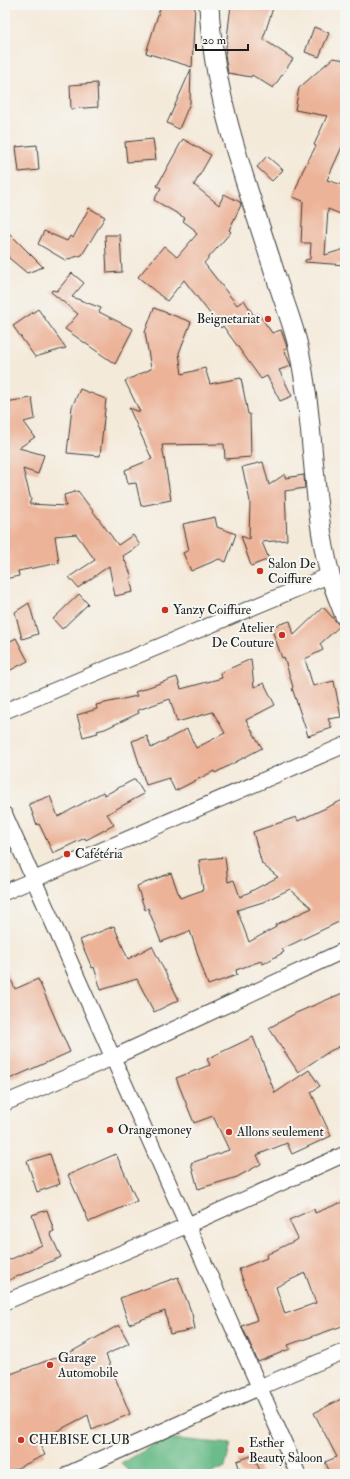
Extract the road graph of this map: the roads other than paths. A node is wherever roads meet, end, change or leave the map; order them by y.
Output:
1 (209, 5) edge
2 (330, 575) junction
3 (345, 616) edge
4 (5, 712) edge
5 (345, 745) edge
6 (5, 815) edge
7 (33, 879) junction
8 (5, 892) edge
9 (345, 950) edge
10 (112, 1058) junction
11 (5, 1103) edge
12 (345, 1154) edge
13 (188, 1224) junction
14 (5, 1302) edge
15 (345, 1351) edge
16 (260, 1387) junction
17 (68, 1474) edge
18 (298, 1474) edge

1 - 2 street
2 - 3 street
2 - 4 street
5 - 7 street
6 - 7 street
7 - 8 street
7 - 10 street
9 - 10 street
10 - 11 street
10 - 13 street
12 - 13 street
13 - 14 street
13 - 16 street
15 - 16 street
16 - 17 street
16 - 18 street

